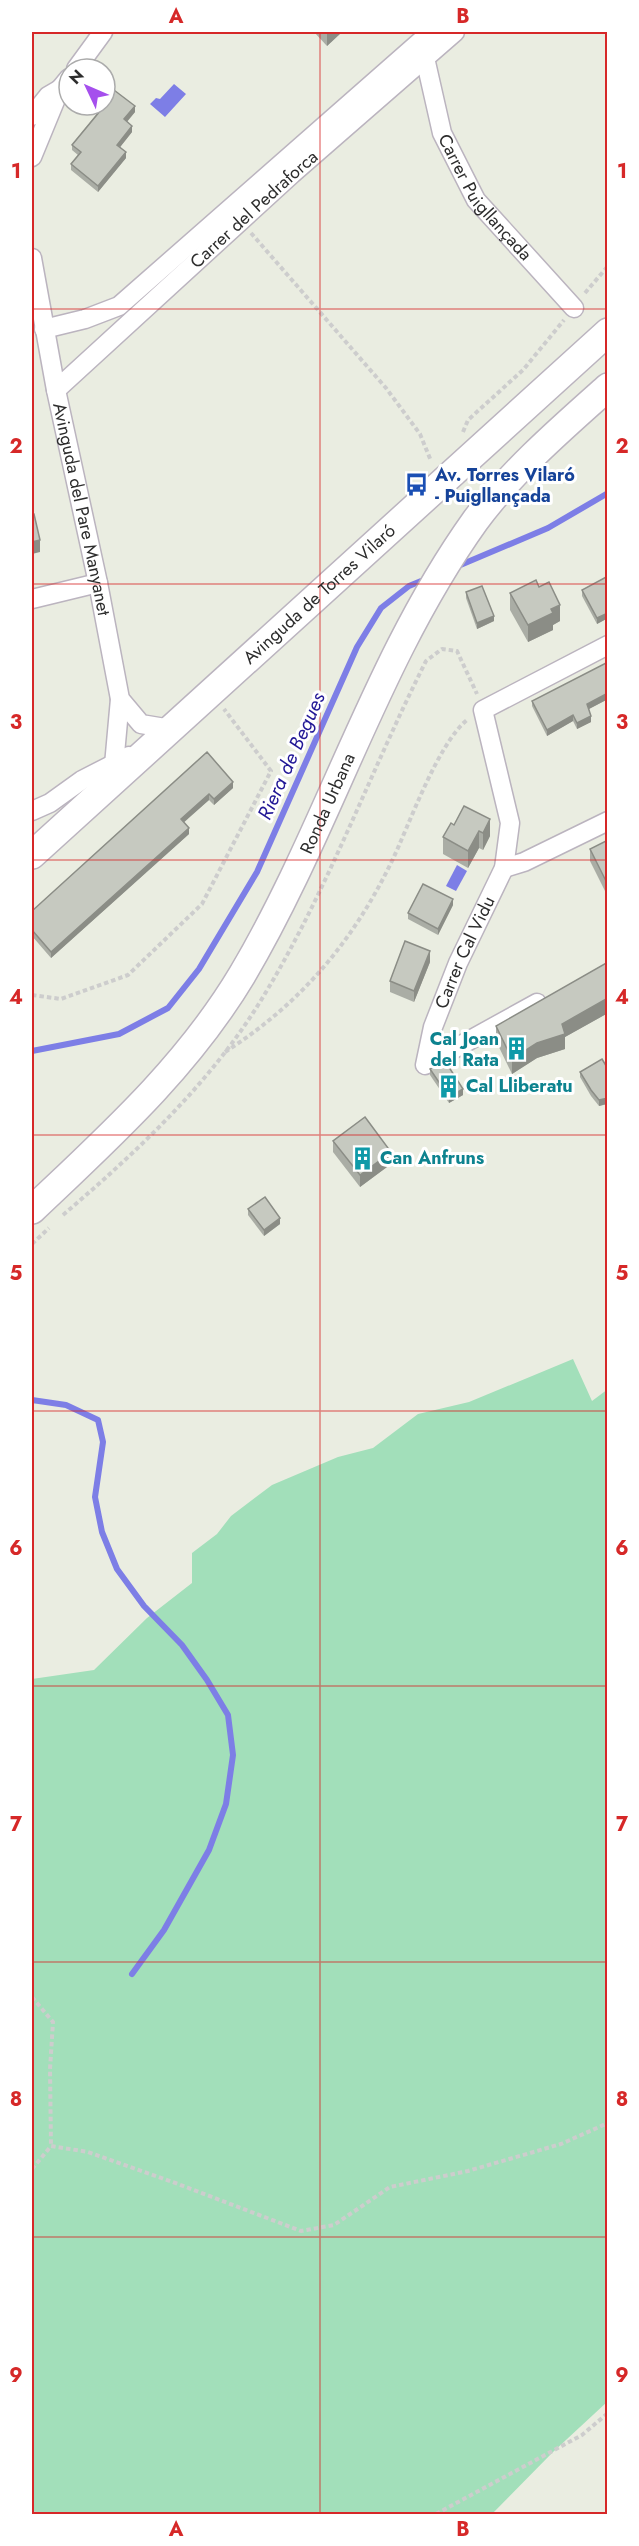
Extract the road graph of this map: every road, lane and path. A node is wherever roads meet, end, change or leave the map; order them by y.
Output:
1 (103, 32) edge
2 (404, 32) edge
3 (455, 32) edge
4 (421, 49) edge
5 (85, 57) edge
6 (57, 88) edge
7 (57, 97) edge
8 (37, 98) edge
9 (32, 116) edge
10 (37, 131) edge
11 (32, 157) edge
12 (241, 221) junction
13 (32, 258) edge
14 (608, 266) edge
15 (574, 308) junction
16 (44, 329) junction
17 (608, 332) edge
18 (608, 387) edge
19 (56, 390) junction
20 (461, 438) dead end
21 (439, 486) junction
22 (98, 583) junction
23 (32, 599) edge
24 (608, 645) edge
25 (211, 693) junction
26 (120, 699) junction
27 (483, 710) junction
28 (171, 729) junction
29 (114, 765) junction
30 (32, 811) edge
31 (608, 821) edge
32 (32, 855) edge
33 (504, 868) junction
34 (557, 992) edge
35 (32, 994) edge
36 (225, 1052) dead end
37 (32, 1210) edge
38 (32, 1997) edge
39 (608, 2123) edge
40 (51, 2146) junction
41 (32, 2169) edge
42 (608, 2413) edge
43 (32, 2513) edge
44 (44, 2514) edge
45 (436, 2514) edge

1 - 5 street
2 - 4 street, Carrer Puigllançada
3 - 4 street, Carrer del Pedraforca
4 - 12 street, Carrer del Pedraforca
4 - 15 street, Carrer Puigllançada
4 - 16 street, Carrer del Pedraforca
6 - 8 street
7 - 10 street
8 - 9 street
10 - 11 street
12 - 19 street, Carrer del Pedraforca
12 - 21 path
13 - 16 street, Avinguda del Pare Manyanet
14 - 15 path
15 - 20 path
16 - 19 street, Avinguda del Pare Manyanet
17 - 21 main road, Avinguda de Torres Vilaró
18 - 37 main road, Ronda Urbana
19 - 22 street, Avinguda del Pare Manyanet
21 - 25 main road, Avinguda de Torres Vilaró
22 - 23 street
22 - 26 street, Avinguda del Pare Manyanet
24 - 27 street
25 - 28 main road, Avinguda de Torres Vilaró
25 - 35 path
26 - 28 street, Avinguda del Pare Manyanet
26 - 29 street
27 - 33 street, Carrer Cal Vidu
27 - 36 path
28 - 29 street
28 - 32 main road, Avinguda de Torres Vilaró
29 - 30 street
31 - 33 street
33 - 34 street, Carrer Cal Vidu
38 - 40 path
39 - 40 path
40 - 41 path
42 - 45 path
43 - 44 path

